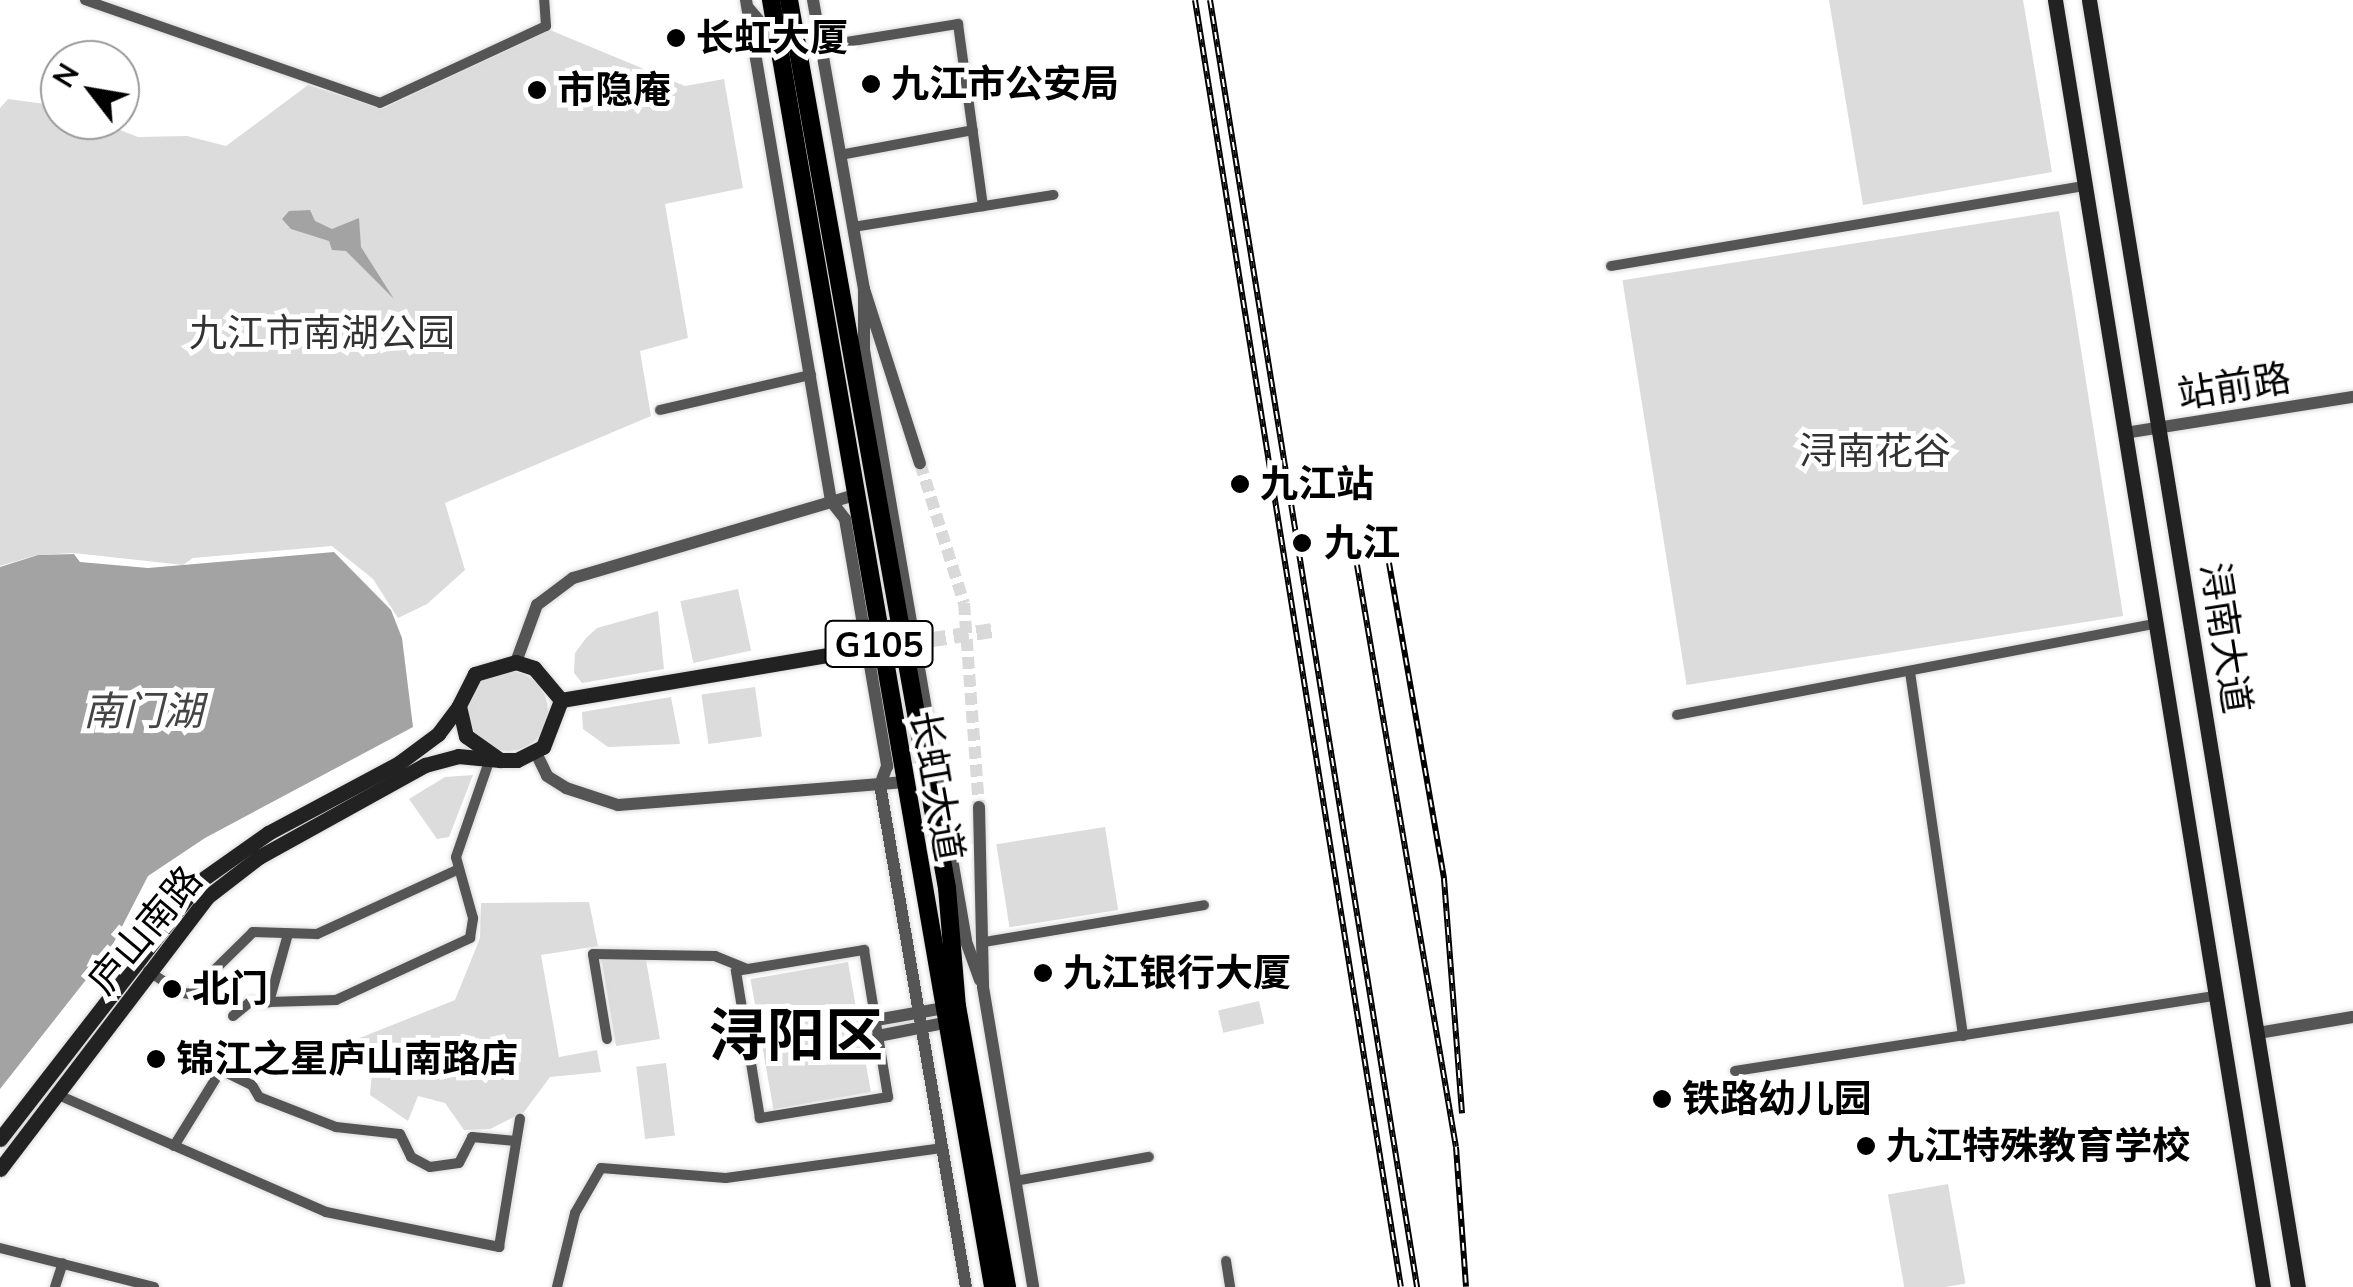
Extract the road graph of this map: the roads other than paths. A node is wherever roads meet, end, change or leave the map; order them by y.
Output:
1 (85, 0) edge
2 (544, 0) edge
3 (771, 0) edge
4 (790, 0) edge
5 (801, 0) edge
6 (813, 0) edge
7 (2056, 0) edge
8 (2090, 0) edge
9 (747, 4) edge
10 (817, 19) junction
11 (779, 44) junction
12 (822, 46) junction
13 (972, 130) junction
14 (841, 158) junction
15 (2086, 186) junction
16 (1053, 196) dead end
17 (983, 206) junction
18 (826, 207) junction
19 (853, 227) junction
20 (1611, 266) dead end
21 (864, 289) junction
22 (811, 375) junction
23 (2353, 397) edge
24 (660, 410) dead end
25 (2159, 428) junction
26 (2125, 433) junction
27 (920, 463) tunnel mouth
28 (856, 495) junction
29 (831, 502) junction
30 (2154, 624) junction
31 (840, 653) tunnel mouth
32 (516, 662) junction
33 (1910, 672) junction
34 (561, 700) junction
35 (459, 706) junction
36 (1677, 715) dead end
37 (536, 753) junction
38 (495, 760) junction
39 (902, 782) junction
40 (880, 786) junction
41 (979, 806) tunnel mouth
42 (459, 869) junction
43 (947, 888) junction
44 (1204, 905) dead end
45 (288, 934) junction
46 (966, 940) junction
47 (984, 942) junction
48 (748, 969) junction
49 (148, 971) junction
50 (983, 987) junction
51 (2216, 996) junction
52 (270, 1002) junction
53 (952, 1014) junction
54 (233, 1016) dead end
55 (2353, 1018) edge
56 (876, 1020) junction
57 (921, 1020) junction
58 (2258, 1033) junction
59 (878, 1036) junction
60 (1963, 1036) junction
61 (608, 1039) dead end
62 (1735, 1071) dead end
63 (56, 1094) junction
64 (520, 1119) dead end
65 (0, 1139) edge
66 (516, 1142) junction
67 (174, 1146) junction
68 (943, 1148) junction
69 (1149, 1157) dead end
70 (0, 1170) edge
71 (1015, 1181) junction
72 (0, 1248) edge
73 (1226, 1262) dead end
74 (63, 1264) junction
75 (55, 1287) edge
76 (154, 1287) edge
77 (557, 1287) edge
78 (966, 1287) edge
79 (992, 1287) edge
80 (1006, 1287) edge
81 (1033, 1287) edge
82 (1230, 1287) edge
83 (2263, 1287) edge
84 (2298, 1287) edge

1 - 2 street
3 - 11 highway, 长虹大道 / G105
4 - 18 highway, 长虹大道 / G105
5 - 10 street
6 - 10 street
7 - 15 main road, 浔南大道
8 - 25 main road, 浔南大道
9 - 11 street
9 - 22 street
10 - 12 street
11 - 28 highway, 长虹大道 / G105
12 - 13 street
12 - 14 street
13 - 14 street
13 - 17 street
14 - 18 street
14 - 19 street
15 - 20 street
15 - 26 main road, 浔南大道
16 - 17 street
17 - 19 street
18 - 43 highway, 长虹大道 / G105
19 - 21 street
21 - 27 street
21 - 46 street
22 - 24 street
22 - 29 street
23 - 25 street, 站前路
25 - 26 street, 站前路
25 - 58 main road, 浔南大道
26 - 30 main road, 浔南大道
28 - 29 street
28 - 39 highway, 长虹大道 / G105
29 - 32 street
29 - 40 street
30 - 33 street
30 - 51 main road, 浔南大道
31 - 34 main road
32 - 34 main road
32 - 35 main road
33 - 36 street
33 - 60 street
34 - 37 main road
35 - 38 main road
35 - 65 main road, 庐山南路
37 - 38 main road
37 - 40 street
38 - 42 street
38 - 49 main road, 庐山南路
39 - 40 street
39 - 53 highway, 长虹大道 / G105
40 - 57 street
41 - 47 street
42 - 45 street
42 - 52 street
43 - 46 street
43 - 53 highway, 长虹大道 / G105
44 - 47 street
45 - 49 street
45 - 52 street
46 - 50 street
47 - 50 street
48 - 56 street
48 - 59 street
48 - 61 street
49 - 63 main road, 庐山南路
50 - 71 street
51 - 60 street
51 - 83 main road, 浔南大道
52 - 54 street
53 - 57 street
53 - 79 highway, 长虹大道 / G105
53 - 80 highway, 长虹大道 / G105
55 - 58 street
56 - 57 street
56 - 59 street
57 - 59 street
57 - 68 street
58 - 84 main road, 浔南大道
60 - 62 street
63 - 67 street
63 - 70 main road, 庐山南路
64 - 66 street
66 - 67 street
66 - 67 street
68 - 77 street
68 - 78 street
69 - 71 street
71 - 81 street
72 - 74 street
73 - 82 street
74 - 75 street
74 - 76 street

